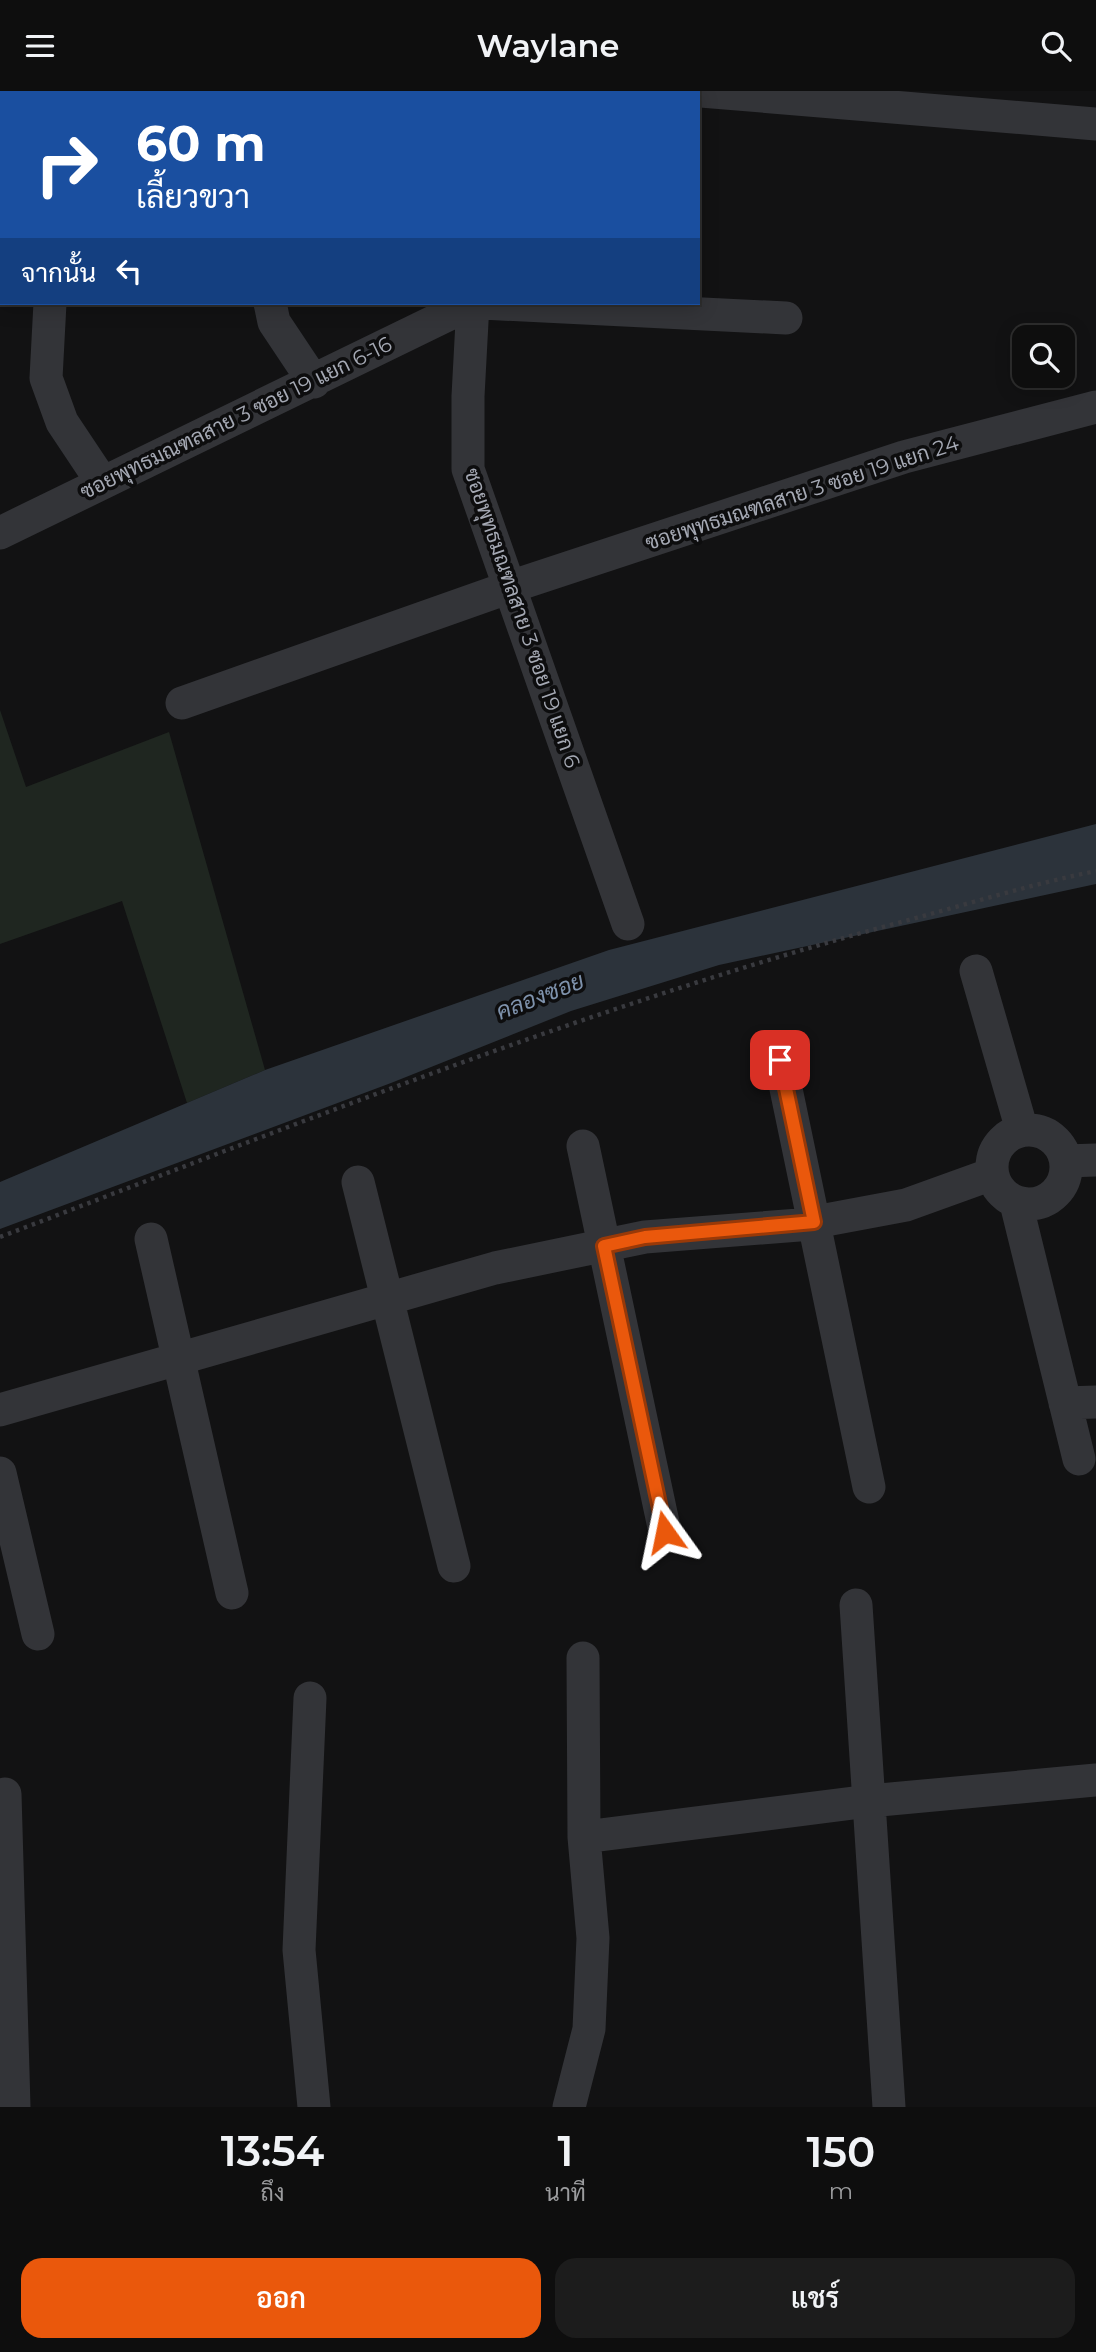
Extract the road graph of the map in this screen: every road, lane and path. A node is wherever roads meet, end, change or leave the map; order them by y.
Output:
1 (701, 91) edge
2 (1096, 124) edge
3 (50, 305) edge
4 (270, 305) edge
5 (468, 305) edge
6 (472, 305) edge
7 (523, 305) edge
8 (786, 318) dead end
9 (314, 382) junction
10 (1096, 407) edge
11 (102, 482) junction
12 (0, 533) edge
13 (510, 587) junction
14 (182, 703) dead end
15 (1096, 871) edge
16 (628, 924) dead end
17 (976, 971) dead end
18 (780, 1060) dead end
19 (1022, 1130) junction
20 (583, 1146) dead end
21 (1081, 1161) edge
22 (992, 1174) junction
23 (358, 1182) dead end
24 (1016, 1203) junction
25 (814, 1222) junction
26 (0, 1237) edge
27 (151, 1239) dead end
28 (604, 1246) junction
29 (387, 1299) junction
30 (178, 1359) junction
31 (1080, 1403) edge
32 (0, 1410) edge
33 (1079, 1459) dead end
34 (0, 1473) edge
35 (869, 1487) dead end
36 (665, 1532) dead end
37 (454, 1566) dead end
38 (232, 1594) dead end
39 (856, 1605) dead end
40 (38, 1634) dead end
41 (583, 1658) dead end
42 (310, 1698) dead end
43 (1096, 1780) edge
44 (5, 1794) dead end
45 (869, 1801) junction
46 (584, 1837) junction
47 (14, 2107) edge
48 (314, 2107) edge
49 (569, 2107) edge
50 (889, 2107) edge

1 - 2 street
3 - 11 street
4 - 9 street
5 - 9 street, ซอยพุทธมณฑลสาย 3 ซอย 19 แยก 6-16
6 - 13 street, ซอยพุทธมณฑลสาย 3 ซอย 19 แยก 6
7 - 8 street
9 - 11 street, ซอยพุทธมณฑลสาย 3 ซอย 19 แยก 6-16
10 - 13 street, ซอยพุทธมณฑลสาย 3 ซอย 19 แยก 24
11 - 12 street, ซอยพุทธมณฑลสาย 3 ซอย 19 แยก 6-16
13 - 14 street, ซอยพุทธมณฑลสาย 3 ซอย 19 แยก 24
13 - 16 street, ซอยพุทธมณฑลสาย 3 ซอย 19 แยก 6
15 - 26 path
17 - 19 street
18 - 25 street
19 - 21 street
19 - 22 street
20 - 28 street
21 - 24 street
22 - 24 street
22 - 25 street
23 - 29 street
24 - 31 street
25 - 28 street
25 - 35 street
27 - 30 street
28 - 29 street
28 - 36 street
29 - 30 street
29 - 37 street
30 - 32 street
30 - 38 street
31 - 33 street
34 - 40 street
39 - 45 street
41 - 46 street
42 - 48 street
43 - 45 street
44 - 47 street
45 - 46 street
45 - 50 street
46 - 49 street

